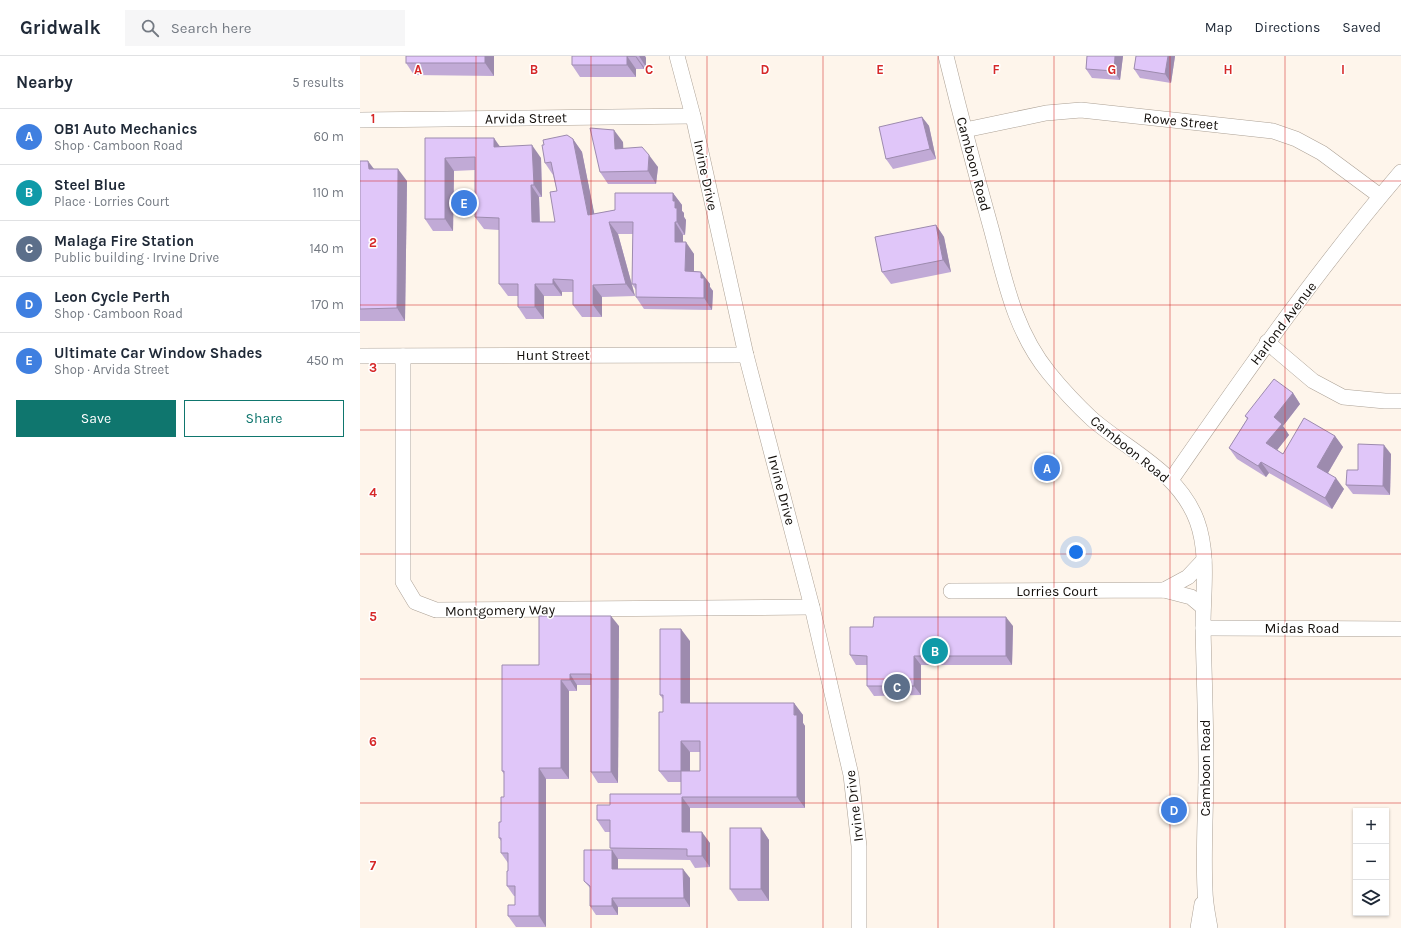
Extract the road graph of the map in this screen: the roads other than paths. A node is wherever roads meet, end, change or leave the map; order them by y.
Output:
1 (678, 56) edge
2 (946, 56) edge
3 (693, 116) junction
4 (360, 120) edge
5 (964, 130) junction
6 (1401, 172) edge
7 (1380, 196) junction
8 (1267, 342) junction
9 (746, 355) junction
10 (360, 356) edge
11 (403, 356) junction
12 (1401, 401) edge
13 (1171, 480) junction
14 (1204, 560) junction
15 (1164, 590) junction
16 (951, 591) dead end
17 (812, 607) junction
18 (1203, 607) junction
19 (1203, 628) junction
20 (1401, 629) edge
21 (1204, 891) junction
22 (859, 928) edge
23 (1198, 928) edge
24 (1210, 928) edge

1 - 3 street, Irvine Drive
2 - 5 street, Camboon Road
3 - 4 street, Arvida Street
3 - 9 street, Irvine Drive
5 - 7 street, Rowe Street
5 - 13 street, Camboon Road
6 - 7 street, Harlond Avenue
7 - 8 street, Harlond Avenue
8 - 12 street
8 - 13 street, Harlond Avenue
9 - 11 street, Hunt Street
9 - 17 street, Irvine Drive
10 - 11 street, Hunt Street
11 - 17 street, Montgomery Way
13 - 14 street, Camboon Road
14 - 15 street, Lorries Court
14 - 18 street, Camboon Road
15 - 16 street, Lorries Court
15 - 18 street, Lorries Court
17 - 22 street, Irvine Drive
18 - 19 street, Camboon Road
19 - 20 street, Midas Road
19 - 21 street, Camboon Road
21 - 23 street, Camboon Road
21 - 24 street, Camboon Road

